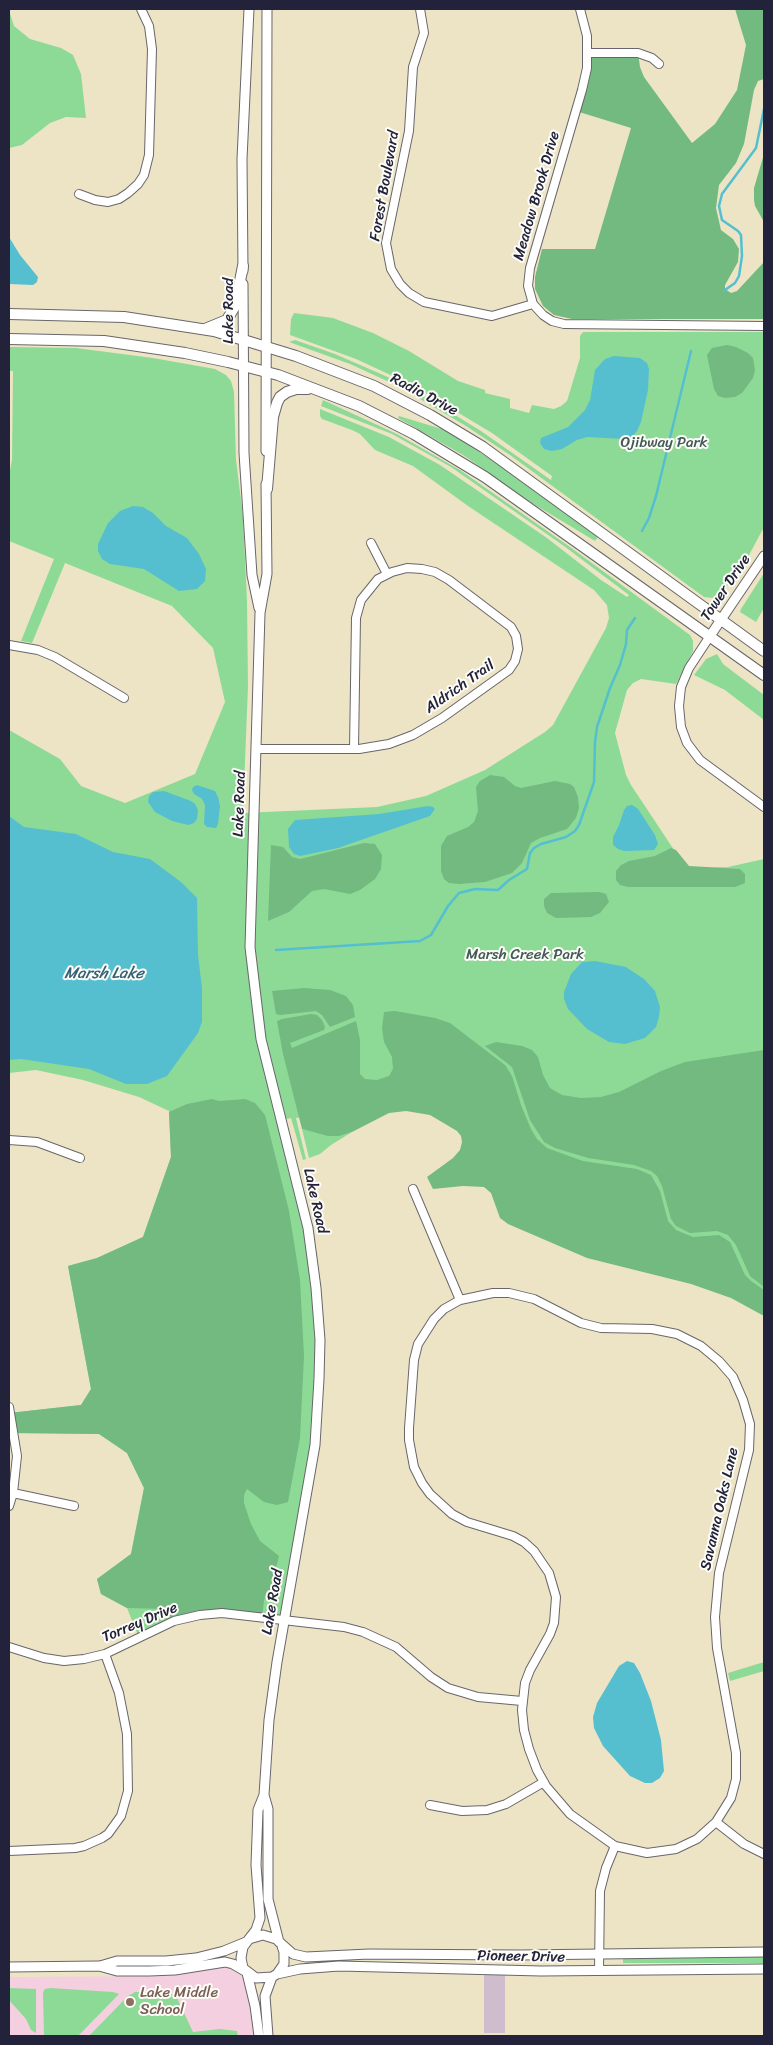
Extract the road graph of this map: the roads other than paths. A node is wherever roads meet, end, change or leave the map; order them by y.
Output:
1 (141, 9) edge
2 (249, 9) edge
3 (267, 9) edge
4 (420, 9) edge
5 (580, 9) edge
6 (588, 52) junction
7 (659, 64) dead end
8 (79, 194) dead end
9 (243, 266) junction
10 (533, 304) junction
11 (9, 314) edge
12 (764, 326) edge
13 (202, 329) junction
14 (9, 339) edge
15 (242, 340) junction
16 (266, 347) junction
17 (242, 365) junction
18 (266, 372) junction
19 (320, 391) junction
20 (266, 489) junction
21 (371, 543) dead end
22 (764, 556) edge
23 (387, 574) junction
24 (260, 613) junction
25 (720, 620) junction
26 (710, 636) junction
27 (9, 645) edge
28 (764, 651) edge
29 (764, 675) edge
30 (124, 698) dead end
31 (256, 749) junction
32 (354, 749) junction
33 (764, 807) edge
34 (9, 1140) edge
35 (80, 1158) dead end
36 (413, 1189) dead end
37 (460, 1300) junction
38 (9, 1407) edge
39 (13, 1493) junction
40 (9, 1506) edge
41 (74, 1506) dead end
42 (283, 1620) junction
43 (9, 1646) edge
44 (105, 1654) junction
45 (522, 1701) junction
46 (544, 1782) junction
47 (264, 1795) junction
48 (430, 1805) dead end
49 (716, 1822) junction
50 (615, 1846) junction
51 (9, 1851) edge
52 (764, 1854) edge
53 (248, 1941) junction
54 (281, 1944) junction
55 (764, 1952) edge
56 (599, 1954) junction
57 (99, 1966) junction
58 (9, 1967) edge
59 (764, 1969) edge
60 (599, 1971) junction
61 (247, 1973) junction
62 (275, 1976) junction
63 (259, 2036) edge
64 (268, 2036) edge

1 - 8 street
2 - 9 street, Lake Road
3 - 16 street, Lake Road
4 - 10 street, Forest Boulevard
5 - 6 street, Meadow Brook Drive
6 - 7 street
6 - 10 street, Meadow Brook Drive
9 - 13 main road
9 - 15 street, Lake Road
10 - 12 street
11 - 13 main road, Radio Drive
13 - 15 main road, Radio Drive
14 - 17 main road
15 - 16 main road, Radio Drive
15 - 17 street, Lake Road
16 - 18 street, Lake Road
16 - 25 main road, Radio Drive
17 - 18 main road
17 - 24 street, Lake Road
18 - 19 main road
18 - 20 street, Lake Road
19 - 20 main road
19 - 26 main road
20 - 24 street, Lake Road
21 - 23 street
22 - 25 street, Tower Drive
23 - 32 street, Aldrich Trail
23 - 32 street, Aldrich Trail
24 - 31 street, Lake Road
25 - 26 street, Tower Drive
25 - 28 main road, Radio Drive
26 - 29 main road
26 - 33 street
27 - 30 street
31 - 32 street, Aldrich Trail
31 - 42 street, Lake Road
34 - 35 street
36 - 37 street
37 - 45 street, Savanna Oaks Lane
37 - 49 street, Savanna Oaks Lane
38 - 39 street
39 - 40 street
39 - 41 street
42 - 44 street, Torrey Drive
42 - 45 street, Torrey Drive
42 - 47 street, Lake Road
43 - 44 street, Torrey Drive
44 - 51 street
45 - 46 street, Savanna Oaks Lane
46 - 48 street
46 - 50 street, Savanna Oaks Lane
47 - 53 street, Lake Road
47 - 54 street, Lake Road
49 - 50 street, Savanna Oaks Lane
49 - 52 street
50 - 56 street
53 - 54 street
53 - 57 street
53 - 61 street
54 - 56 street, Pioneer Drive
54 - 62 street
55 - 56 street, Pioneer Drive
56 - 60 street
57 - 58 street
57 - 61 street
59 - 60 street, Pioneer Drive
60 - 62 street, Pioneer Drive
61 - 62 street
61 - 63 street
62 - 64 street

